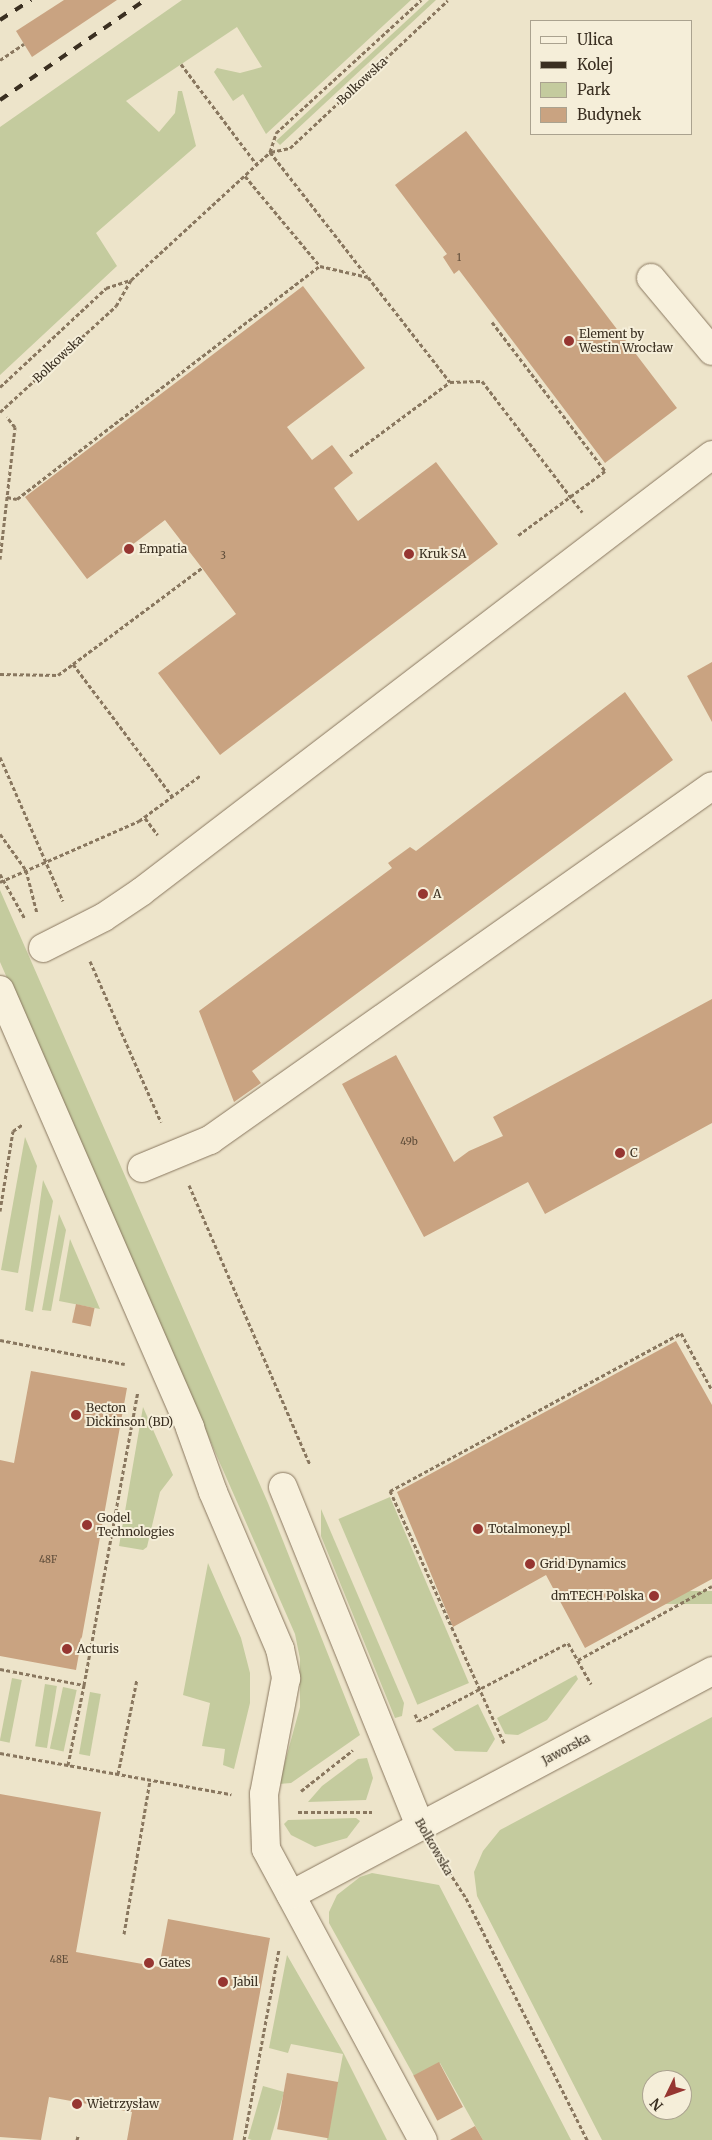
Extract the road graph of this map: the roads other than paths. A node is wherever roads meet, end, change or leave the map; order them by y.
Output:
1 (651, 278) dead end
2 (712, 351) edge
3 (712, 455) edge
4 (712, 786) edge
5 (43, 948) road end
6 (0, 990) edge
7 (142, 1168) dead end
8 (283, 1487) dead end
9 (712, 1671) edge
10 (420, 1826) junction
11 (292, 1895) junction
12 (423, 2140) edge

1 - 2 street
3 - 5 street
4 - 7 street
6 - 11 street
8 - 10 street, Bolkowska
9 - 10 street, Jaworska
10 - 11 street, Jaworska
11 - 12 street

